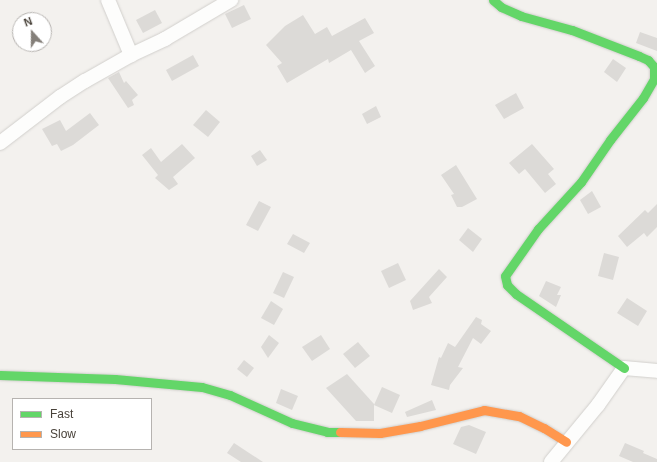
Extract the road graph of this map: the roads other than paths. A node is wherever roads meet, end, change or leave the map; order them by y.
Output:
1 (108, 0) edge
2 (231, 0) edge
3 (494, 0) edge
4 (131, 55) junction
5 (0, 144) edge
6 (624, 368) junction
7 (657, 371) edge
8 (0, 375) edge
9 (566, 442) junction
10 (551, 462) edge

1 - 4 street
2 - 4 street
3 - 6 street
4 - 5 street
6 - 7 street
6 - 9 street
8 - 9 street
9 - 10 street

